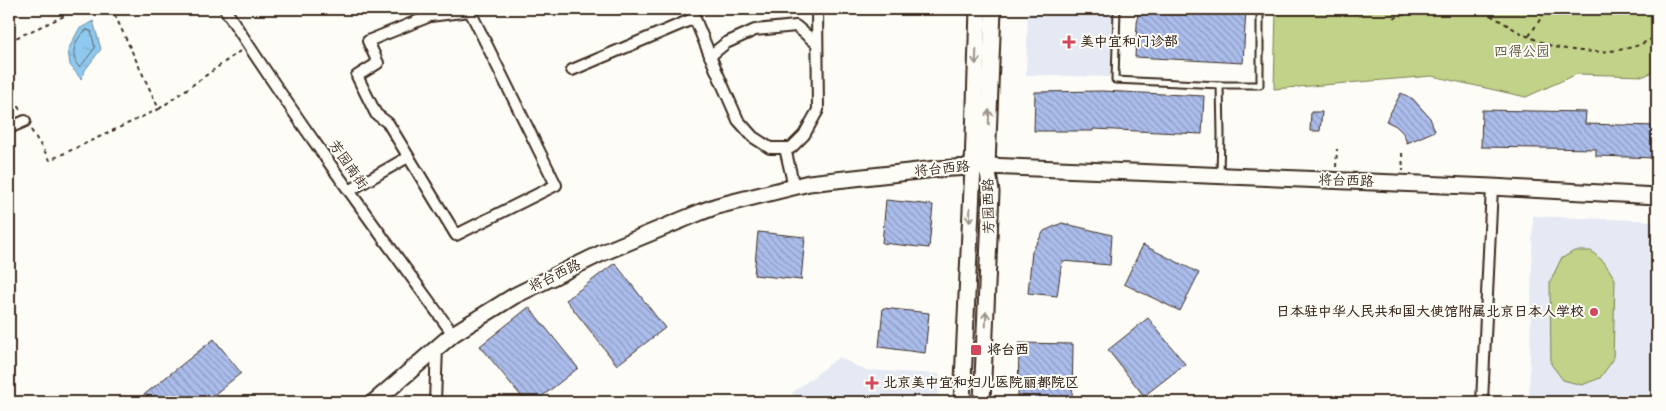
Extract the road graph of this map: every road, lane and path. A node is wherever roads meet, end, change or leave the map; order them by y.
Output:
1 (97, 9) edge
2 (112, 9) edge
3 (225, 9) edge
4 (817, 9) edge
5 (978, 9) edge
6 (992, 9) edge
7 (1117, 9) edge
8 (1260, 9) edge
9 (1345, 9) edge
10 (1422, 9) edge
11 (1476, 9) edge
12 (693, 13) edge
13 (1543, 15) dead end
14 (1360, 16) dead end
15 (1394, 18) dead end
16 (1657, 35) edge
17 (1529, 36) junction
18 (9, 41) edge
19 (816, 43) junction
20 (248, 45) junction
21 (710, 56) junction
22 (572, 70) dead end
23 (9, 84) edge
24 (1220, 85) junction
25 (159, 110) junction
26 (25, 121) junction
27 (9, 128) edge
28 (785, 148) junction
29 (1337, 149) dead end
30 (1402, 153) dead end
31 (408, 157) junction
32 (980, 166) junction
33 (1220, 175) junction
34 (1336, 180) junction
35 (1403, 183) junction
36 (794, 187) junction
37 (1492, 187) junction
38 (349, 191) junction
39 (1657, 196) edge
40 (452, 334) junction
41 (436, 347) junction
42 (374, 402) edge
43 (435, 402) edge
44 (962, 402) edge
45 (982, 402) edge
46 (1482, 402) edge

1 - 18 path
2 - 25 path
3 - 20 street, 芳园南街
4 - 19 street
5 -> 32 street, 芳园西路
32 -> 6 street, 芳园西路
7 - 24 lane
8 - 24 lane
9 - 14 path
10 - 15 path
11 - 17 path
12 - 21 street
12 - 22 street
13 - 17 path
16 - 17 path
19 - 21 street
19 - 28 street
20 - 25 path
20 - 38 street, 芳园南街
21 - 28 street
23 - 26 path
24 - 33 lane
25 - 26 path
26 - 27 street
28 - 36 street
29 - 34 path
30 - 35 path
31 - 31 street
31 - 38 street
32 - 33 street, 将台西路
32 - 36 street, 将台西路
32 -> 44 street, 芳园西路
45 -> 32 street, 芳园西路
33 - 34 street, 将台西路
34 - 35 street, 将台西路
35 - 37 street, 将台西路
36 - 40 street, 将台西路
37 - 39 street, 将台西路
37 - 46 street
38 - 40 street, 芳园南街
40 - 41 street, 将台西路
41 - 42 street, 将台西路
41 - 43 street

